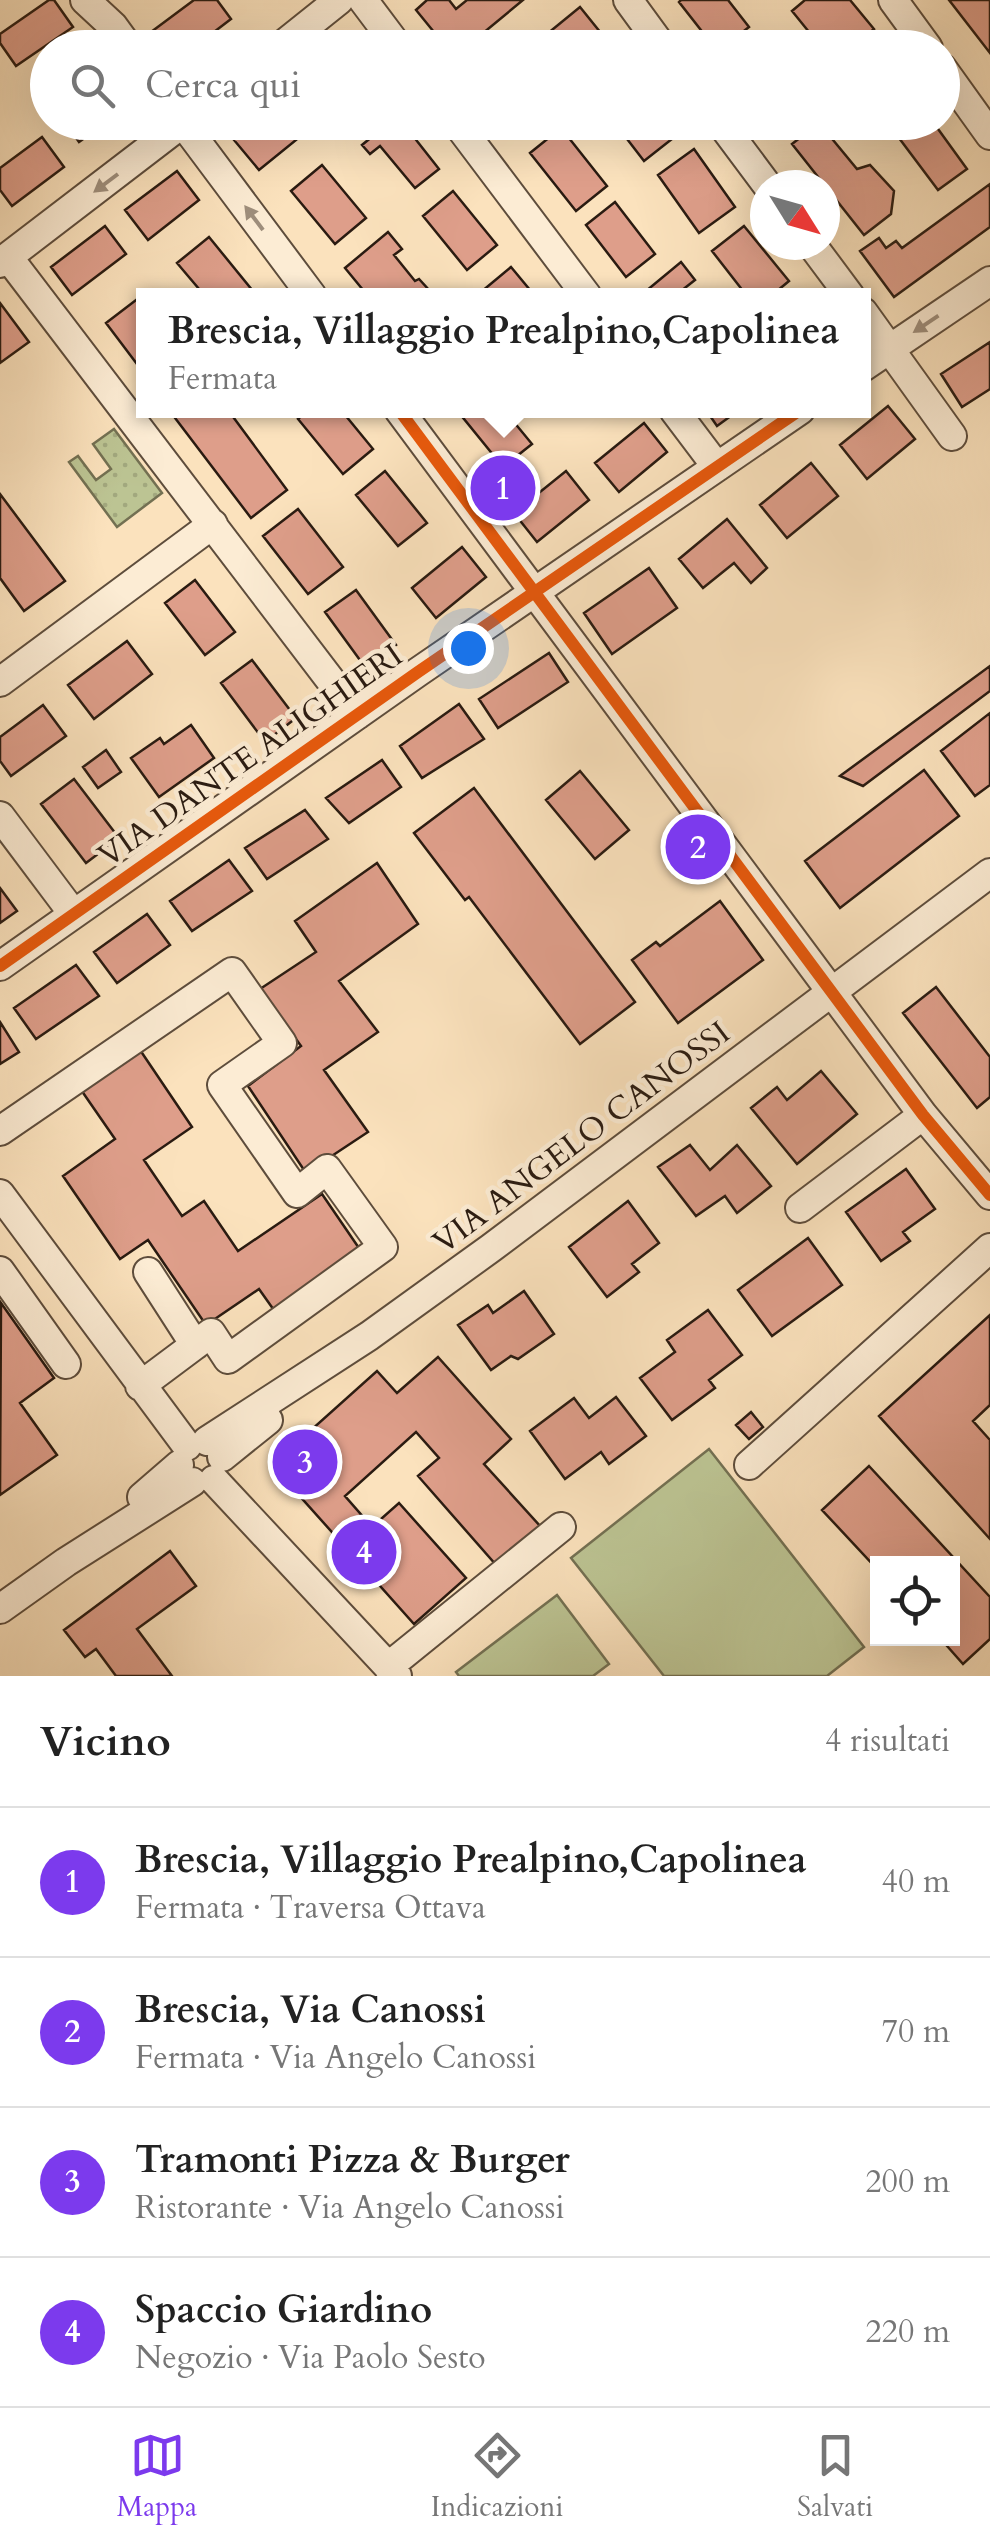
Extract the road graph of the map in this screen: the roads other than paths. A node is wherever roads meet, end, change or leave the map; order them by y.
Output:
1 (84, 0) edge
2 (339, 0) edge
3 (363, 0) edge
4 (628, 0) edge
5 (894, 0) edge
6 (116, 30) edge
7 (302, 30) edge
8 (386, 30) edge
9 (650, 30) edge
10 (915, 30) edge
11 (960, 93) edge
12 (990, 134) edge
13 (161, 140) edge
14 (196, 140) edge
15 (469, 140) edge
16 (733, 140) edge
17 (756, 170) edge
18 (4, 260) edge
19 (823, 260) edge
20 (990, 281) edge
21 (306, 288) edge
22 (580, 288) edge
23 (844, 288) edge
24 (871, 323) edge
25 (890, 349) junction
26 (871, 362) edge
27 (405, 418) edge
28 (680, 418) edge
29 (788, 418) edge
30 (952, 436) dead end
31 (716, 467) junction
32 (213, 524) junction
33 (534, 592) junction
34 (0, 682) edge
35 (357, 714) junction
36 (0, 816) edge
37 (990, 873) edge
38 (72, 912) junction
39 (0, 966) edge
40 (834, 993) junction
41 (923, 1115) junction
42 (0, 1130) edge
43 (987, 1192) edge
44 (3, 1205) edge
45 (800, 1208) dead end
46 (990, 1248) edge
47 (0, 1271) edge
48 (148, 1272) dead end
49 (194, 1345) junction
50 (66, 1364) dead end
51 (140, 1386) junction
52 (200, 1462) junction
53 (749, 1465) dead end
54 (561, 1527) dead end
55 (0, 1609) edge
56 (392, 1671) edge

1 - 6 street
2 - 7 street
3 - 8 street
4 - 9 street
5 - 10 street
11 - 12 street
13 -> 18 street
21 -> 14 street
15 - 22 street
16 - 17 street
18 - 32 street
19 - 23 street
20 -> 25 street
24 - 25 street
25 - 26 street
25 - 30 street
27 - 33 street
28 - 31 street
29 - 31 street, VIA DANTE ALIGHIERI
31 - 33 street, VIA DANTE ALIGHIERI
32 - 34 street
32 - 35 street
33 - 35 street, VIA DANTE ALIGHIERI
33 - 40 street
35 - 38 street, VIA DANTE ALIGHIERI
36 - 38 street
37 - 40 street, VIA ANGELO CANOSSI
38 - 39 street, VIA DANTE ALIGHIERI
40 - 41 street
40 - 52 street, VIA ANGELO CANOSSI
41 - 43 street
41 - 45 street
42 - 49 street
44 - 51 street
46 - 53 street
47 - 50 street
48 - 49 street
49 - 51 street
51 - 52 street
52 - 55 street, VIA ANGELO CANOSSI
52 - 56 street
54 - 56 street

